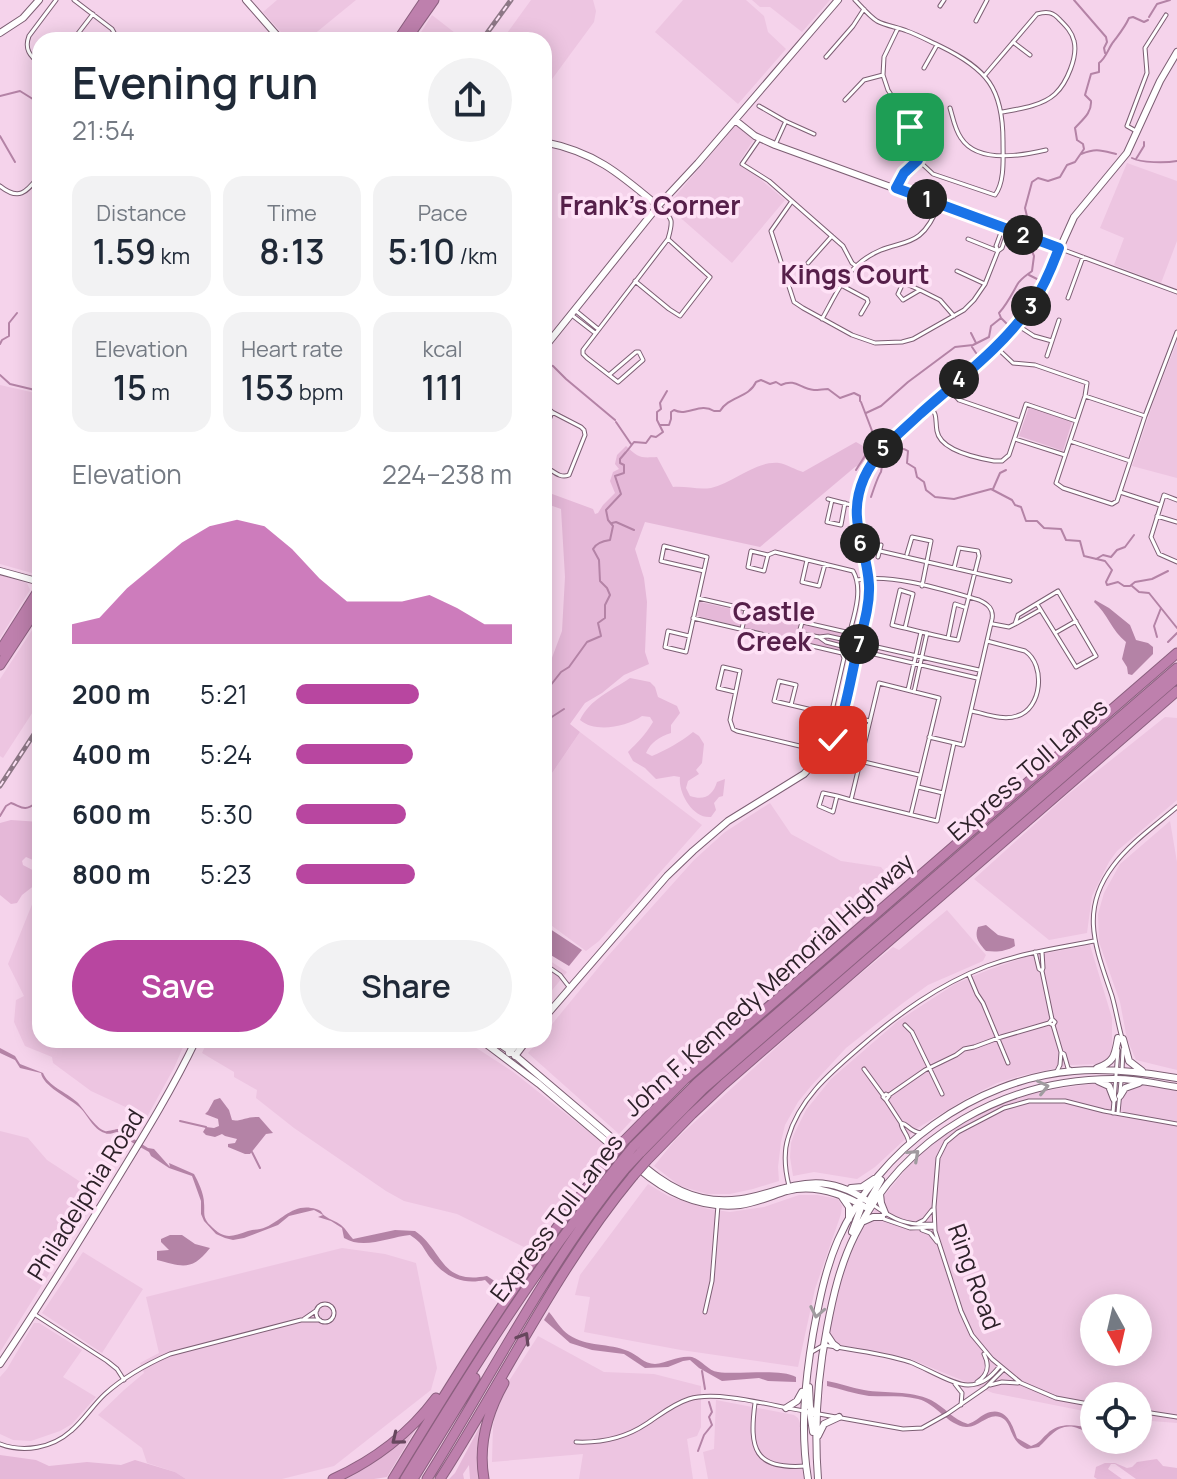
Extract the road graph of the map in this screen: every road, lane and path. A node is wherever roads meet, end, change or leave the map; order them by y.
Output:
1 (39, 0) edge
2 (56, 0) edge
3 (74, 0) edge
4 (246, 0) edge
5 (425, 0) edge
6 (434, 0) edge
7 (838, 0) edge
8 (855, 0) edge
9 (944, 0) edge
10 (987, 0) edge
11 (940, 6) dead end
12 (864, 9) junction
13 (93, 14) junction
14 (1166, 15) dead end
15 (976, 21) dead end
16 (898, 28) junction
17 (33, 32) edge
18 (79, 32) edge
19 (114, 32) edge
20 (274, 32) edge
21 (403, 32) edge
22 (412, 32) edge
23 (0, 33) edge
24 (32, 33) edge
25 (1013, 42) junction
26 (937, 45) junction
27 (1177, 52) edge
28 (1030, 55) dead end
29 (32, 57) edge
30 (826, 57) dead end
31 (924, 68) dead end
32 (883, 75) junction
33 (985, 75) junction
34 (845, 100) dead end
35 (759, 106) dead end
36 (950, 108) dead end
37 (900, 109) junction
38 (1002, 112) junction
39 (886, 119) dead end
40 (735, 120) junction
41 (785, 121) junction
42 (1138, 132) junction
43 (814, 134) dead end
44 (760, 138) junction
45 (552, 144) edge
46 (775, 145) junction
47 (1046, 150) dead end
48 (1002, 156) junction
49 (918, 160) junction
50 (32, 185) edge
51 (0, 186) edge
52 (896, 188) junction
53 (792, 201) junction
54 (939, 204) junction
55 (658, 206) junction
56 (1006, 228) junction
57 (832, 236) junction
58 (668, 239) junction
59 (968, 239) dead end
60 (1059, 248) junction
61 (998, 251) junction
62 (1083, 257) junction
63 (808, 263) dead end
64 (856, 266) junction
65 (957, 271) dead end
66 (635, 281) junction
67 (985, 284) junction
68 (841, 285) junction
69 (920, 290) junction
70 (1177, 292) edge
71 (1068, 298) dead end
72 (572, 311) junction
73 (861, 314) dead end
74 (954, 316) junction
75 (822, 319) junction
76 (1059, 320) dead end
77 (1017, 325) junction
78 (597, 331) junction
79 (1177, 332) edge
80 (552, 337) edge
81 (1052, 341) junction
82 (996, 347) junction
83 (1047, 356) dead end
84 (609, 375) junction
85 (948, 389) junction
86 (1085, 396) junction
87 (929, 406) junction
88 (552, 412) edge
89 (1145, 416) junction
90 (1020, 421) junction
91 (1076, 421) junction
92 (1015, 439) junction
93 (1070, 441) junction
94 (1065, 455) junction
95 (1130, 461) junction
96 (552, 471) edge
97 (1120, 492) junction
98 (1177, 500) edge
99 (845, 503) junction
100 (1160, 505) junction
101 (857, 506) junction
102 (1157, 516) junction
103 (1177, 522) edge
104 (768, 555) junction
105 (906, 556) junction
106 (878, 557) dead end
107 (807, 560) junction
108 (927, 561) junction
109 (1177, 562) edge
110 (825, 564) junction
111 (954, 568) junction
112 (0, 571) edge
113 (704, 571) junction
114 (975, 572) junction
115 (868, 578) junction
116 (32, 580) edge
117 (857, 580) junction
118 (1010, 581) dead end
119 (922, 586) junction
120 (969, 597) junction
121 (698, 598) junction
122 (32, 601) edge
123 (1037, 604) junction
124 (966, 607) junction
125 (746, 609) junction
126 (1041, 610) junction
127 (32, 616) edge
128 (693, 618) junction
129 (1076, 621) junction
130 (802, 622) junction
131 (991, 624) junction
132 (1015, 624) junction
133 (905, 628) junction
134 (741, 630) junction
135 (921, 632) junction
136 (799, 633) junction
137 (927, 633) junction
138 (1055, 633) junction
139 (689, 636) junction
140 (819, 637) junction
141 (948, 638) junction
142 (987, 641) junction
143 (797, 643) junction
144 (858, 646) junction
145 (0, 651) edge
146 (1177, 653) edge
147 (916, 656) junction
148 (922, 657) junction
149 (914, 663) junction
150 (0, 665) edge
151 (920, 665) junction
152 (1177, 668) edge
153 (980, 671) junction
154 (978, 678) junction
155 (1177, 678) edge
156 (908, 690) junction
157 (1177, 691) edge
158 (735, 692) junction
159 (914, 692) junction
160 (791, 705) junction
161 (971, 710) junction
162 (831, 715) junction
163 (842, 717) junction
164 (869, 724) junction
165 (929, 737) junction
166 (954, 743) junction
167 (822, 756) junction
168 (860, 761) junction
169 (920, 775) junction
170 (918, 787) junction
171 (943, 793) junction
172 (837, 796) junction
173 (851, 800) junction
174 (1177, 808) edge
175 (911, 814) junction
176 (1094, 941) junction
177 (1042, 951) junction
178 (1035, 952) junction
179 (552, 970) edge
180 (1042, 971) junction
181 (969, 974) junction
182 (570, 988) junction
183 (552, 1008) edge
184 (1051, 1022) junction
185 (905, 1025) dead end
186 (997, 1038) junction
187 (1120, 1038) junction
188 (192, 1048) edge
189 (496, 1048) edge
190 (502, 1048) edge
191 (515, 1048) edge
192 (518, 1048) edge
193 (1061, 1052) junction
194 (510, 1056) junction
195 (1008, 1063) dead end
196 (929, 1068) junction
197 (864, 1069) dead end
198 (1092, 1070) junction
199 (1074, 1071) junction
200 (1145, 1073) junction
201 (1055, 1074) junction
202 (1119, 1074) junction
203 (1174, 1078) edge
204 (1095, 1080) junction
205 (1069, 1082) junction
206 (1145, 1082) junction
207 (1175, 1086) edge
208 (996, 1091) junction
209 (942, 1094) dead end
210 (886, 1096) junction
211 (1117, 1098) junction
212 (994, 1103) junction
213 (1116, 1113) junction
214 (901, 1123) junction
215 (1177, 1124) edge
216 (923, 1133) junction
217 (909, 1145) junction
218 (636, 1150) junction
219 (622, 1166) junction
220 (886, 1170) junction
221 (789, 1188) junction
222 (840, 1190) junction
223 (881, 1192) junction
224 (718, 1203) junction
225 (866, 1203) junction
226 (934, 1207) junction
227 (883, 1215) junction
228 (848, 1221) junction
229 (861, 1223) junction
230 (913, 1225) junction
231 (934, 1226) junction
232 (918, 1229) junction
233 (938, 1243) junction
234 (837, 1279) junction
235 (529, 1286) junction
236 (533, 1302) junction
237 (317, 1310) junction
238 (705, 1312) dead end
239 (34, 1314) junction
240 (301, 1320) junction
241 (320, 1320) junction
242 (826, 1332) junction
243 (482, 1337) junction
244 (824, 1345) junction
245 (837, 1347) junction
246 (981, 1347) junction
247 (809, 1357) junction
248 (509, 1363) junction
249 (0, 1364) edge
250 (1001, 1368) junction
251 (124, 1380) junction
252 (951, 1381) junction
253 (1021, 1383) junction
254 (973, 1385) junction
255 (986, 1387) junction
256 (1080, 1402) edge
257 (755, 1403) junction
258 (961, 1405) junction
259 (789, 1408) junction
260 (811, 1412) junction
261 (1152, 1413) edge
262 (839, 1417) junction
263 (1177, 1417) edge
264 (804, 1428) junction
265 (816, 1439) junction
266 (576, 1442) dead end
267 (0, 1444) edge
268 (806, 1466) junction
269 (336, 1478) edge
270 (442, 1478) edge
271 (393, 1479) edge
272 (405, 1479) edge
273 (416, 1479) edge
274 (427, 1479) edge
275 (484, 1479) edge
276 (808, 1479) edge
277 (818, 1479) edge

1 - 23 main road
2 - 17 street
3 - 13 street
4 - 20 main road
5 - 21 highway
6 - 22 highway
7 - 40 main road
8 - 12 street
9 - 11 street
10 - 15 street
12 - 16 street
12 - 30 street
13 - 18 street
13 - 19 street
14 - 42 street
16 - 26 street
16 - 32 street
24 - 29 street
25 - 28 street
25 - 33 street
25 - 38 street
26 - 31 street
26 - 33 street
27 - 42 main road
32 - 34 street
32 - 37 street
33 - 38 street
35 - 41 street
36 - 48 street
37 - 39 street
37 - 49 street
38 - 48 street
40 - 44 main road
40 - 55 main road
41 - 43 street
41 - 46 street
42 - 60 main road
44 - 46 main road
44 - 53 street
45 - 55 main road
46 - 52 main road
47 - 48 street
48 - 49 street
49 - 52 street
50 - 51 street
52 - 54 main road
53 - 57 street
53 - 75 street
54 - 56 main road
54 - 64 street
55 - 58 street
55 - 72 main road
56 - 60 main road
56 - 61 street
57 - 63 street
57 - 64 street
58 - 66 street
58 - 66 street
59 - 61 street
60 - 62 street
60 - 77 main road
61 - 67 street
62 - 70 street
62 - 71 street
64 - 68 street
65 - 67 street
66 - 78 street
67 - 74 street
68 - 73 street
68 - 75 street
69 - 69 street
69 - 74 street
72 - 78 street
72 - 80 main road
74 - 75 street
76 - 81 street
77 - 81 street
77 - 82 main road
78 - 84 street
79 - 89 street
81 - 83 street
82 - 85 main road
82 - 86 street
84 - 84 street
85 - 87 main road
85 - 90 street
86 - 89 street
86 - 91 street
87 - 92 street
87 - 101 main road
88 - 96 street
89 - 95 street
90 - 91 street
90 - 92 street
91 - 93 street
92 - 94 street
93 - 94 street
93 - 95 street
94 - 97 street
95 - 97 street
97 - 100 street
98 - 100 street
99 - 99 street
99 - 101 street
100 - 102 street
101 - 115 main road
102 - 103 street
102 - 109 street
104 - 104 street
104 - 107 street
105 - 106 street
105 - 108 street
105 - 108 street
107 - 110 street
107 - 110 street
108 - 111 street
108 - 119 street
110 - 117 street
111 - 114 street
111 - 114 street
112 - 116 main road
113 - 113 street
113 - 121 street
114 - 118 street
114 - 120 street
115 - 117 street
115 - 119 street
115 - 144 main road
117 - 130 street
119 - 120 street
120 - 124 street
120 - 131 street
121 - 125 street
121 - 128 street
122 - 145 highway
123 - 126 street
123 - 129 street
123 - 132 street
124 - 141 street
124 - 141 street
125 - 130 street
125 - 134 street
126 - 132 street
126 - 138 street
127 - 150 highway
128 - 134 street
128 - 139 street
129 - 138 street
129 - 138 street
130 - 136 street
131 - 132 street
131 - 142 street
133 - 133 street
133 - 135 street
134 - 143 street
135 - 137 street
135 - 147 street
136 - 140 street
136 - 143 street
137 - 141 street
137 - 148 street
139 - 139 street
140 - 144 street
140 - 144 street
142 - 153 street
142 - 161 street
143 - 162 street
144 - 147 street
144 - 149 street
144 - 163 main road
146 - 218 highway, John F. Kennedy Memorial Highway
147 - 148 street
147 - 149 street
148 - 151 street
148 - 153 street
149 - 151 street
149 - 156 street
151 - 154 street
151 - 159 street
152 - 218 highway, Express Toll Lanes
153 - 154 street
154 - 161 street
155 - 218 highway, Express Toll Lanes
156 - 159 street
156 - 164 street
157 - 218 highway, John F. Kennedy Memorial Highway
158 - 158 street
158 - 167 street
159 - 165 street
160 - 160 street
160 - 162 street
161 - 166 street
162 - 163 street
163 - 164 street
163 - 167 main road
164 - 168 street
165 - 166 street
165 - 169 street
166 - 171 street
167 - 182 main road
168 - 169 street
168 - 173 street
169 - 170 street
170 - 171 street
170 - 175 street
171 - 175 street
172 - 172 street
172 - 173 street
173 - 175 street
174 - 176 street
176 - 177 street
176 - 187 street
177 - 178 street
177 - 180 street
178 - 180 street
178 - 181 street
179 - 182 street
180 - 184 street
181 - 186 street
181 - 221 street
182 - 183 main road
184 - 186 street
184 - 193 street
185 - 196 street
186 - 195 street
186 - 196 street
187 - 198 main road
187 - 200 main road
187 - 202 street
188 - 239 main road, Philadelphia Road
189 - 194 main road
190 - 194 main road
191 - 194 main road
192 - 194 main road
193 - 199 street
193 - 201 street
194 - 224 main road
196 - 209 street
196 - 210 street
197 - 210 street
198 - 199 main road
198 - 202 main road
199 - 201 main road
200 - 202 main road
200 - 203 main road
201 - 208 main road
202 - 203 main road
202 - 204 main road
202 - 205 main road
202 - 206 main road
202 - 211 street
204 - 205 main road
204 - 211 main road
212 -> 205 main road
206 - 207 main road
206 - 211 main road
208 - 212 main road
208 - 216 main road
210 - 214 street
211 - 213 street
223 -> 212 main road
213 - 215 street, Ring Road
213 - 226 street, Ring Road
214 - 216 street
214 - 217 street
216 - 217 main road
217 - 220 main road
218 - 219 highway, John F. Kennedy Memorial Highway, bridge
218 - 219 highway, John F. Kennedy Memorial Highway, bridge
219 - 235 highway, Express Toll Lanes
219 - 236 highway, Express Toll Lanes
219 - 243 highway, John F. Kennedy Memorial Highway
248 -> 219 highway, John F. Kennedy Memorial Highway
220 - 222 main road
220 - 225 main road
221 - 222 main road
221 - 224 main road
222 - 225 main road
222 - 228 main road
223 - 225 main road
223 - 227 main road
224 - 238 street
225 - 227 street
225 - 228 main road
225 - 229 main road
225 - 234 main road
226 - 230 street
226 - 231 street, Ring Road
227 - 229 main road
227 - 230 street
227 - 232 street
228 -> 247 main road
229 - 234 main road
230 - 231 street
231 - 232 street
231 - 233 street, Ring Road
232 - 233 street
233 - 246 street, Ring Road
234 - 242 main road
235 - 272 highway, Express Toll Lanes
235 - 273 highway
236 - 273 highway
236 - 274 highway, Express Toll Lanes
237 - 240 street
237 - 241 street
237 - 241 street
239 - 249 main road, Philadelphia Road
239 - 251 street
240 - 241 street
240 - 251 street
242 - 244 main road
242 - 245 main road
243 -> 269 highway
243 - 271 highway, John F. Kennedy Memorial Highway
244 - 245 street
244 - 247 street
244 - 260 main road
245 - 252 street
246 - 250 street, Ring Road
246 - 254 street
247 - 259 main road
247 - 260 main road
248 - 270 highway, John F. Kennedy Memorial Highway
248 - 275 highway
250 - 253 street, Ring Road
250 - 254 street
250 - 255 street
251 - 267 street
252 - 254 street
252 - 258 street
253 - 255 street
253 - 256 street, Ring Road
255 - 258 street
257 - 259 street
257 - 266 street
257 - 268 street
258 - 262 street
259 - 260 street
259 - 264 main road
260 - 262 street
260 - 264 main road
260 - 265 main road
261 - 263 street
262 - 265 main road
264 - 268 main road
265 - 277 main road
268 - 276 main road

